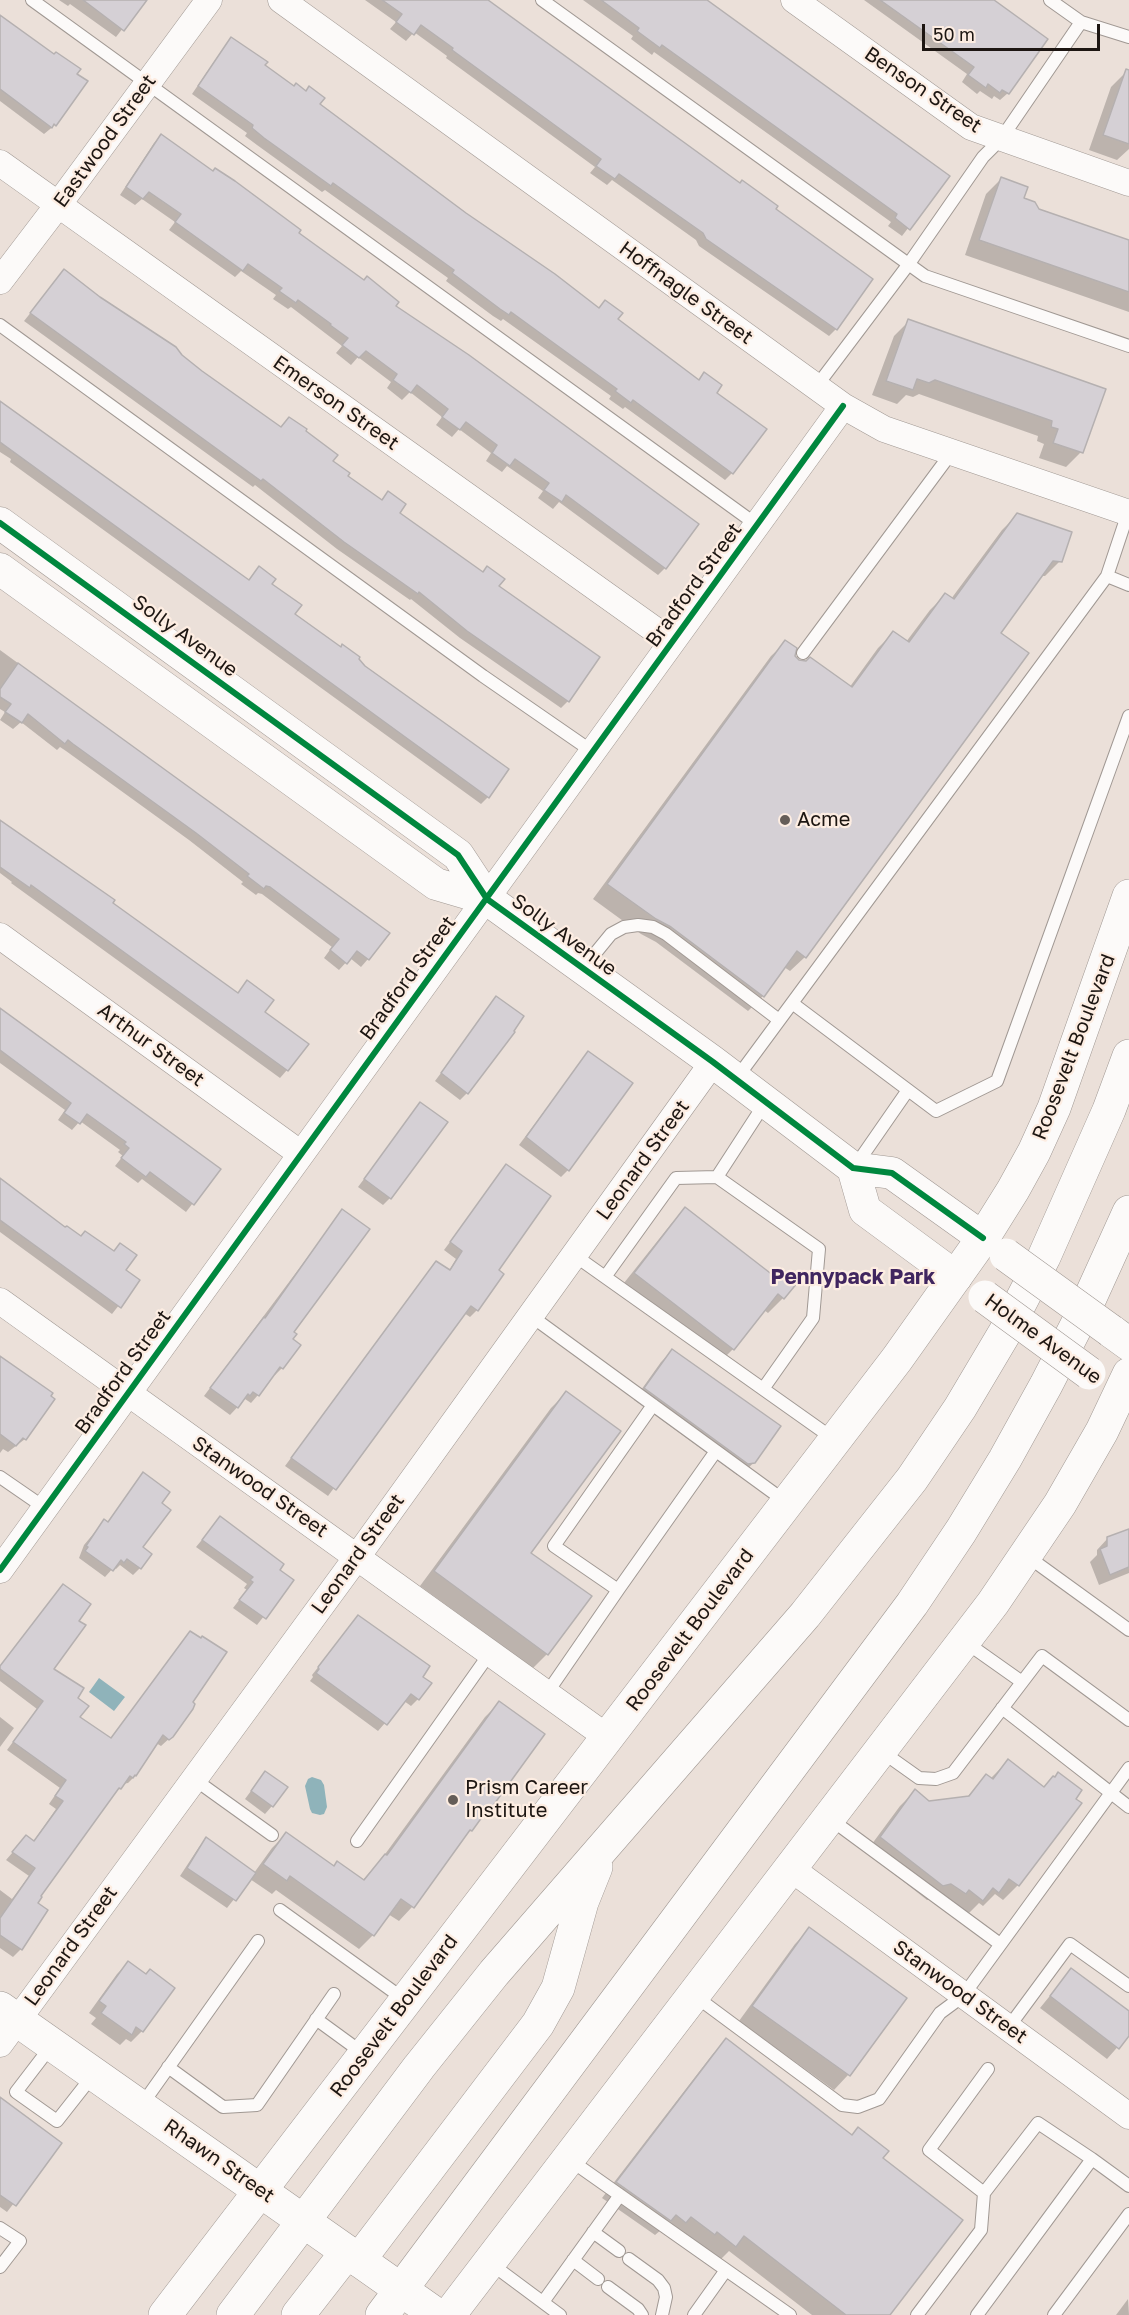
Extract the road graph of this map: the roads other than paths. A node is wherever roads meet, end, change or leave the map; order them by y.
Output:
1 (32, 0) edge
2 (209, 0) edge
3 (281, 0) edge
4 (542, 0) edge
5 (794, 0) edge
6 (1050, 0) edge
7 (1081, 22) junction
8 (1129, 37) edge
9 (147, 84) junction
10 (1001, 139) junction
11 (0, 163) edge
12 (1129, 183) edge
13 (58, 206) junction
14 (909, 265) junction
15 (0, 280) edge
16 (0, 325) edge
17 (1129, 346) edge
18 (816, 387) junction
19 (843, 406) junction
20 (952, 452) junction
21 (1129, 513) edge
22 (0, 523) edge
23 (757, 525) junction
24 (0, 569) edge
25 (1107, 576) junction
26 (1129, 585) edge
27 (672, 642) junction
28 (803, 653) dead end
29 (1129, 716) edge
30 (593, 752) junction
31 (1129, 896) edge
32 (487, 899) junction
33 (0, 936) edge
34 (583, 968) junction
35 (792, 1003) junction
36 (779, 1020) junction
37 (1129, 1056) edge
38 (724, 1071) junction
39 (908, 1090) junction
40 (766, 1102) junction
41 (302, 1154) junction
42 (854, 1168) junction
43 (717, 1177) junction
44 (1129, 1212) edge
45 (994, 1247) junction
46 (574, 1255) junction
47 (605, 1277) junction
48 (957, 1277) junction
49 (0, 1301) edge
50 (531, 1316) junction
51 (1120, 1338) edge
52 (763, 1389) junction
53 (1126, 1390) edge
54 (128, 1393) junction
55 (653, 1405) junction
56 (835, 1440) junction
57 (716, 1451) junction
58 (0, 1476) edge
59 (787, 1503) junction
60 (45, 1508) junction
61 (1026, 1555) junction
62 (357, 1557) junction
63 (0, 1570) edge
64 (618, 1590) junction
65 (1129, 1630) edge
66 (964, 1640) junction
67 (490, 1653) junction
68 (1022, 1682) junction
69 (547, 1693) junction
70 (1002, 1708) junction
71 (1129, 1720) edge
72 (607, 1737) junction
73 (880, 1750) junction
74 (1129, 1768) edge
75 (194, 1779) junction
76 (1111, 1792) junction
77 (1129, 1806) edge
78 (829, 1818) junction
79 (619, 1829) junction
80 (272, 1835) dead end
81 (357, 1841) dead end
82 (790, 1868) junction
83 (280, 1910) dead end
84 (258, 1941) dead end
85 (1000, 1944) junction
86 (1129, 1986) edge
87 (334, 1994) dead end
88 (693, 1995) junction
89 (963, 1995) junction
90 (406, 2001) junction
91 (316, 2019) junction
92 (6, 2024) edge
93 (1008, 2028) junction
94 (53, 2044) junction
95 (364, 2055) junction
96 (168, 2067) junction
97 (988, 2069) dead end
98 (94, 2074) junction
99 (141, 2107) junction
100 (1127, 2112) edge
101 (568, 2158) junction
102 (1092, 2159) junction
103 (1129, 2186) edge
104 (260, 2191) junction
105 (984, 2193) junction
106 (620, 2195) junction
107 (1129, 2214) edge
108 (304, 2221) junction
109 (0, 2228) edge
110 (593, 2232) junction
111 (619, 2251) dead end
112 (353, 2256) junction
113 (629, 2259) dead end
114 (573, 2260) junction
115 (489, 2262) junction
116 (0, 2267) edge
117 (726, 2270) junction
118 (598, 2279) dead end
119 (608, 2287) dead end
120 (401, 2290) junction
121 (543, 2302) junction
122 (165, 2315) edge
123 (233, 2315) edge
124 (298, 2315) edge
125 (382, 2315) edge
126 (437, 2315) edge
127 (449, 2315) edge
128 (560, 2315) edge
129 (642, 2315) edge
130 (662, 2315) edge
131 (694, 2315) edge
132 (790, 2315) edge
133 (917, 2315) edge
134 (977, 2315) edge
135 (1054, 2315) edge

1 - 9 lane
2 - 9 street, Eastwood Street
3 - 18 street, Hoffnagle Street
4 - 14 lane
5 - 10 street, Benson Street
6 - 7 lane
7 - 8 lane
7 - 10 lane
9 - 13 street, Eastwood Street
9 - 23 lane
10 - 12 street, Benson Street
10 - 14 lane
11 - 13 street, Emerson Street
13 - 15 street, Eastwood Street
13 - 27 street, Emerson Street
14 - 17 lane
14 - 18 lane
16 - 30 lane
18 - 19 street, Hoffnagle Street
19 - 20 street, Hoffnagle Street
19 - 23 street, Bradford Street
20 - 21 street, Hoffnagle Street
20 - 28 lane
21 - 25 lane
22 - 32 street, Solly Avenue
23 - 27 street, Bradford Street
24 - 32 street, Solly Avenue
25 - 26 lane
25 - 35 lane
27 - 30 street, Bradford Street
29 - 39 lane
30 - 32 street, Bradford Street
31 - 45 main road, Roosevelt Boulevard
32 - 34 street, Solly Avenue
32 - 41 street, Bradford Street
33 - 41 street, Arthur Street
34 - 36 lane
34 - 38 street, Solly Avenue
35 - 36 lane
35 - 39 lane
36 - 38 lane
37 - 79 main road
38 - 40 street, Solly Avenue
38 - 46 street, Leonard Street
39 - 42 lane
40 - 42 street, Solly Avenue
40 - 43 lane
41 - 54 street, Bradford Street
42 - 45 street, Solly Avenue
42 - 48 street
43 - 47 lane
43 - 52 lane
44 - 120 main road
45 - 48 main road, Roosevelt Boulevard
45 - 51 main road, bridge
46 - 47 lane
46 - 50 street, Leonard Street
47 - 52 lane
48 - 53 main road, Holme Avenue, bridge
48 - 56 main road, Roosevelt Boulevard
49 - 54 street, Stanwood Street
50 - 55 lane
50 - 62 street, Leonard Street
52 - 56 lane
53 - 61 main road
54 - 60 street, Bradford Street
54 - 62 street, Stanwood Street
55 - 57 lane
55 - 64 lane
56 - 59 main road, Roosevelt Boulevard
57 - 59 lane
57 - 64 lane
58 - 60 lane
59 - 72 main road, Roosevelt Boulevard
60 - 63 street, Bradford Street
61 - 65 lane
61 - 66 main road
62 - 67 street, Stanwood Street
62 - 75 street, Leonard Street
64 - 69 lane
66 - 68 lane
66 - 73 main road
67 - 69 street, Stanwood Street
67 - 81 lane
68 - 70 lane
68 - 71 lane
69 - 72 street, Stanwood Street
70 - 73 lane
70 - 76 lane
72 - 90 main road, Roosevelt Boulevard
73 - 78 main road
74 - 76 lane
75 - 80 lane
75 - 92 street, Leonard Street
76 - 77 lane
76 - 85 lane
78 - 82 main road
78 - 85 lane
79 - 108 main road
79 - 112 main road
82 - 88 main road
82 - 89 street, Stanwood Street
83 - 90 lane
84 - 96 lane
85 - 89 lane
86 - 93 lane
87 - 91 lane
88 - 89 lane
88 - 101 main road
89 - 93 street, Stanwood Street
90 - 95 main road, Roosevelt Boulevard
91 - 95 lane
91 - 96 lane
92 - 94 main road, Rhawn Street
93 - 100 street, Stanwood Street
94 - 98 main road, Rhawn Street
94 - 98 lane
95 - 104 main road, Roosevelt Boulevard
96 - 99 lane
97 - 105 lane
98 - 99 main road, Rhawn Street
99 - 104 main road, Rhawn Street
101 - 106 lane
101 - 115 main road
102 - 103 lane
102 - 105 lane
102 - 134 lane
104 - 108 main road, Rhawn Street
104 - 122 main road, Roosevelt Boulevard
105 - 133 lane
106 - 110 lane
106 - 117 lane
107 - 135 lane
108 - 112 main road, Rhawn Street
108 - 123 main road
109 - 116 lane
110 - 111 lane
110 - 114 lane
112 - 120 main road, Rhawn Street
112 - 124 main road
113 - 130 lane
114 - 118 lane
114 - 121 lane
115 - 121 lane
115 - 127 main road
117 - 131 lane
117 - 132 lane
119 - 129 lane
120 - 125 main road
120 - 126 main road, Rhawn Street
121 - 128 lane

